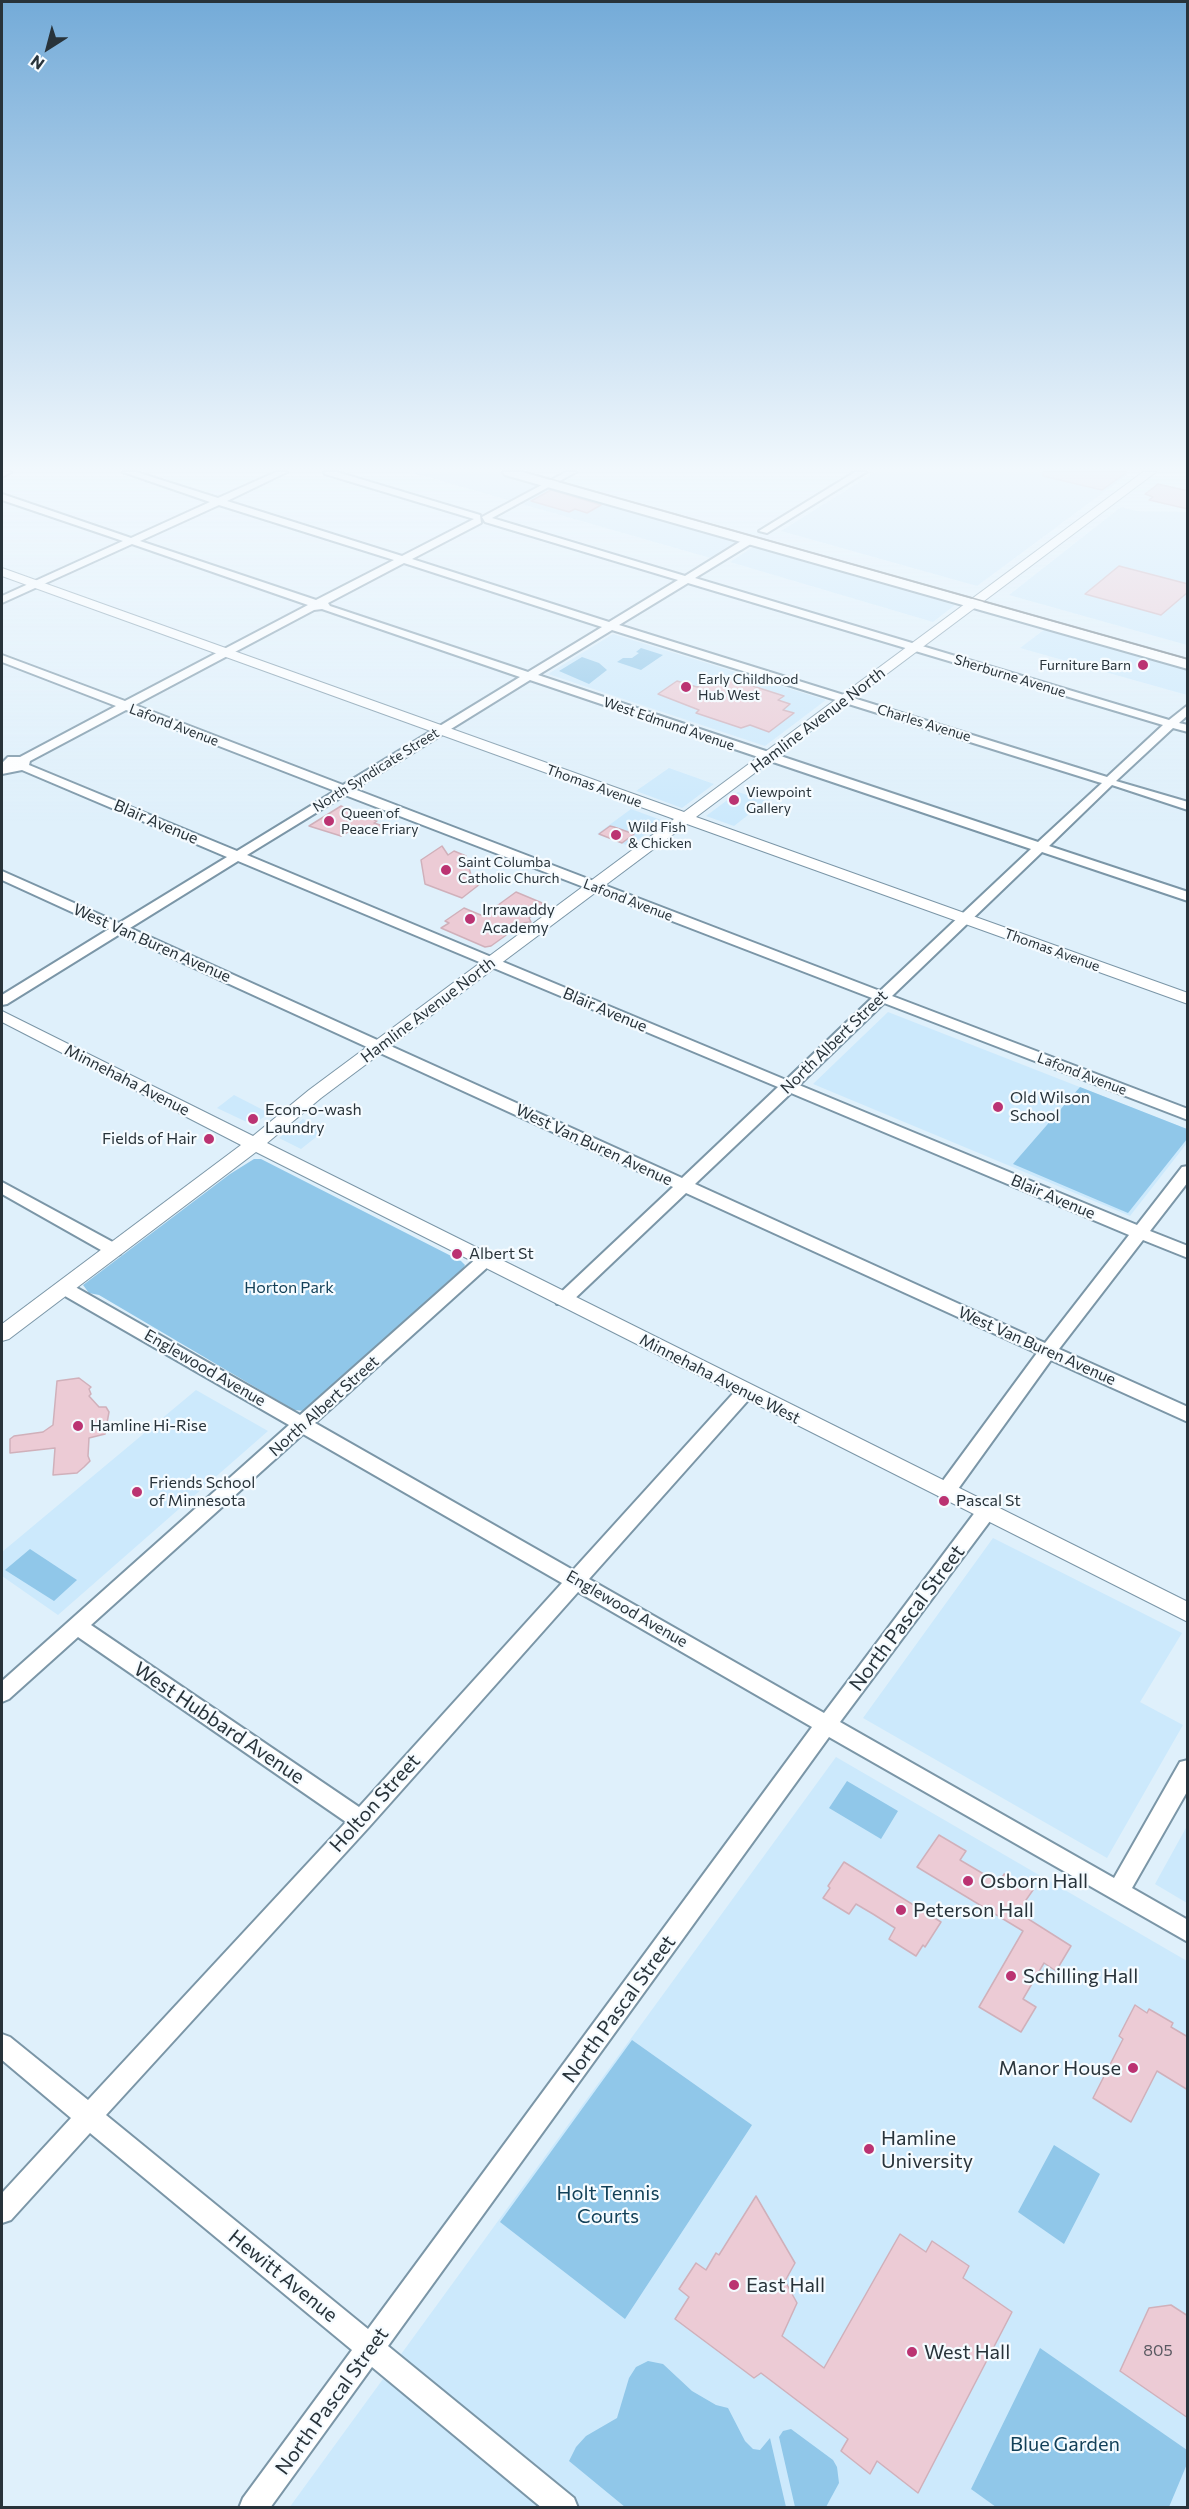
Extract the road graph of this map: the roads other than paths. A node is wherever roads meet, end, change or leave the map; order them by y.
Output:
1 (26, 589) edge
2 (51, 589) edge
3 (274, 589) edge
4 (347, 589) edge
5 (495, 589) edge
6 (671, 589) edge
7 (717, 589) edge
8 (922, 589) edge
9 (971, 589) edge
10 (995, 589) edge
11 (988, 594) junction
12 (2, 600) edge
13 (318, 604) junction
14 (974, 604) junction
15 (611, 626) junction
16 (915, 648) junction
17 (1188, 650) edge
18 (226, 653) junction
19 (2, 658) edge
20 (1188, 665) edge
21 (529, 676) junction
22 (845, 698) junction
23 (125, 706) junction
24 (1188, 708) edge
25 (1171, 724) junction
26 (1188, 729) edge
27 (441, 731) junction
28 (768, 757) junction
29 (11, 764) edge
30 (1109, 781) junction
31 (344, 790) junction
32 (1188, 806) edge
33 (684, 819) junction
34 (1041, 848) junction
35 (237, 856) junction
36 (2, 875) edge
37 (592, 887) junction
38 (1188, 897) edge
39 (965, 919) junction
40 (119, 928) junction
41 (491, 963) junction
42 (882, 997) junction
43 (1188, 999) edge
44 (2, 1001) edge
45 (2, 1016) edge
46 (379, 1047) junction
47 (789, 1086) junction
48 (1188, 1115) edge
49 (253, 1143) junction
50 (1188, 1171) edge
51 (2, 1186) edge
52 (683, 1186) junction
53 (1140, 1233) junction
54 (114, 1250) junction
55 (1188, 1253) edge
56 (484, 1261) junction
57 (64, 1288) junction
58 (563, 1300) junction
59 (2, 1334) edge
60 (1048, 1351) junction
61 (745, 1392) junction
62 (1188, 1415) edge
63 (303, 1424) junction
64 (945, 1491) junction
65 (986, 1512) junction
66 (575, 1579) junction
67 (1188, 1614) edge
68 (77, 1626) junction
69 (2, 1693) edge
70 (827, 1724) junction
71 (1188, 1769) edge
72 (361, 1820) junction
73 (1118, 1892) junction
74 (1188, 1932) edge
75 (2, 2045) edge
76 (87, 2116) junction
77 (2, 2211) edge
78 (372, 2348) junction
79 (253, 2508) edge
80 (564, 2508) edge

1 - 12 street
2 - 18 street, Thomas Avenue
3 - 13 street, West Edmund Avenue
4 - 13 street
5 - 15 street, Charles Avenue
6 - 15 street, North Syndicate Street
7 - 16 street, Sherburne Avenue
8 - 14 main road
9 - 11 main road
10 - 11 street
11 - 14 street, Hamline Avenue North
11 - 17 main road
13 - 18 street
13 - 21 street, West Edmund Avenue
14 - 16 street, Hamline Avenue North
14 - 20 main road
15 - 21 street, North Syndicate Street
15 - 22 street, Charles Avenue
16 - 22 street, Hamline Avenue North
16 - 25 street, Sherburne Avenue
18 - 23 street
18 - 27 street, Thomas Avenue
19 - 23 street, Lafond Avenue
21 - 27 street, North Syndicate Street
21 - 28 street, West Edmund Avenue
22 - 28 street, Hamline Avenue North
22 - 30 street, Charles Avenue
23 - 29 street
23 - 31 street, Lafond Avenue
24 - 25 street, North Albert Street
25 - 26 street, Sherburne Avenue
25 - 30 street, North Albert Street
27 - 31 street, North Syndicate Street
27 - 33 street, Thomas Avenue
28 - 33 street, Hamline Avenue North
28 - 34 street, West Edmund Avenue
29 - 35 street, Blair Avenue
30 - 32 street, Charles Avenue
30 - 34 street, North Albert Street
31 - 35 street, North Syndicate Street
31 - 37 street, Lafond Avenue
33 - 37 street, Hamline Avenue North
33 - 39 street, Thomas Avenue
34 - 38 street, West Edmund Avenue
34 - 39 street, North Albert Street
35 - 40 street, North Syndicate Street
35 - 41 street, Blair Avenue
36 - 40 street, West Van Buren Avenue
37 - 41 street, Hamline Avenue North
37 - 42 street, Lafond Avenue
39 - 42 street, North Albert Street
39 - 43 street, Thomas Avenue
40 - 44 street, North Syndicate Street
40 - 46 street, West Van Buren Avenue
41 - 46 street, Hamline Avenue North
41 - 47 street, Blair Avenue
42 - 47 street, North Albert Street
42 - 48 street, Lafond Avenue
45 - 49 street, Minnehaha Avenue
46 - 49 street, Hamline Avenue North
46 - 52 street, West Van Buren Avenue
47 - 52 street, North Albert Street
47 - 53 street, Blair Avenue
49 - 54 street, Hamline Avenue North
49 - 56 street, Minnehaha Avenue West
50 - 53 street
51 - 54 street
52 - 58 street, North Albert Street
52 - 60 street, West Van Buren Avenue
53 - 55 street, Blair Avenue
53 - 60 street
54 - 57 street, Hamline Avenue North
56 - 58 street, Minnehaha Avenue West
56 - 63 street, North Albert Street
57 - 59 street, Hamline Avenue North
57 - 63 street, Englewood Avenue
58 - 61 street, Minnehaha Avenue West
60 - 62 street, West Van Buren Avenue
60 - 64 street
61 - 64 street, Minnehaha Avenue West
61 - 66 street, Holton Street
63 - 66 street, Englewood Avenue
63 - 68 street, North Albert Street
64 - 65 street, Minnehaha Avenue West
65 - 67 street, Minnehaha Avenue West
65 - 70 street, North Pascal Street
66 - 70 street, Englewood Avenue
66 - 72 street, Holton Street
68 - 69 street, North Albert Street
68 - 72 street, West Hubbard Avenue
70 - 73 street, Englewood Avenue
70 - 78 street, North Pascal Street
71 - 73 street
72 - 76 street, Holton Street
73 - 74 street, Englewood Avenue
75 - 76 street, Hewitt Avenue
76 - 77 street, Holton Street
76 - 78 street, Hewitt Avenue
78 - 79 street, North Pascal Street
78 - 80 street, Hewitt Avenue

